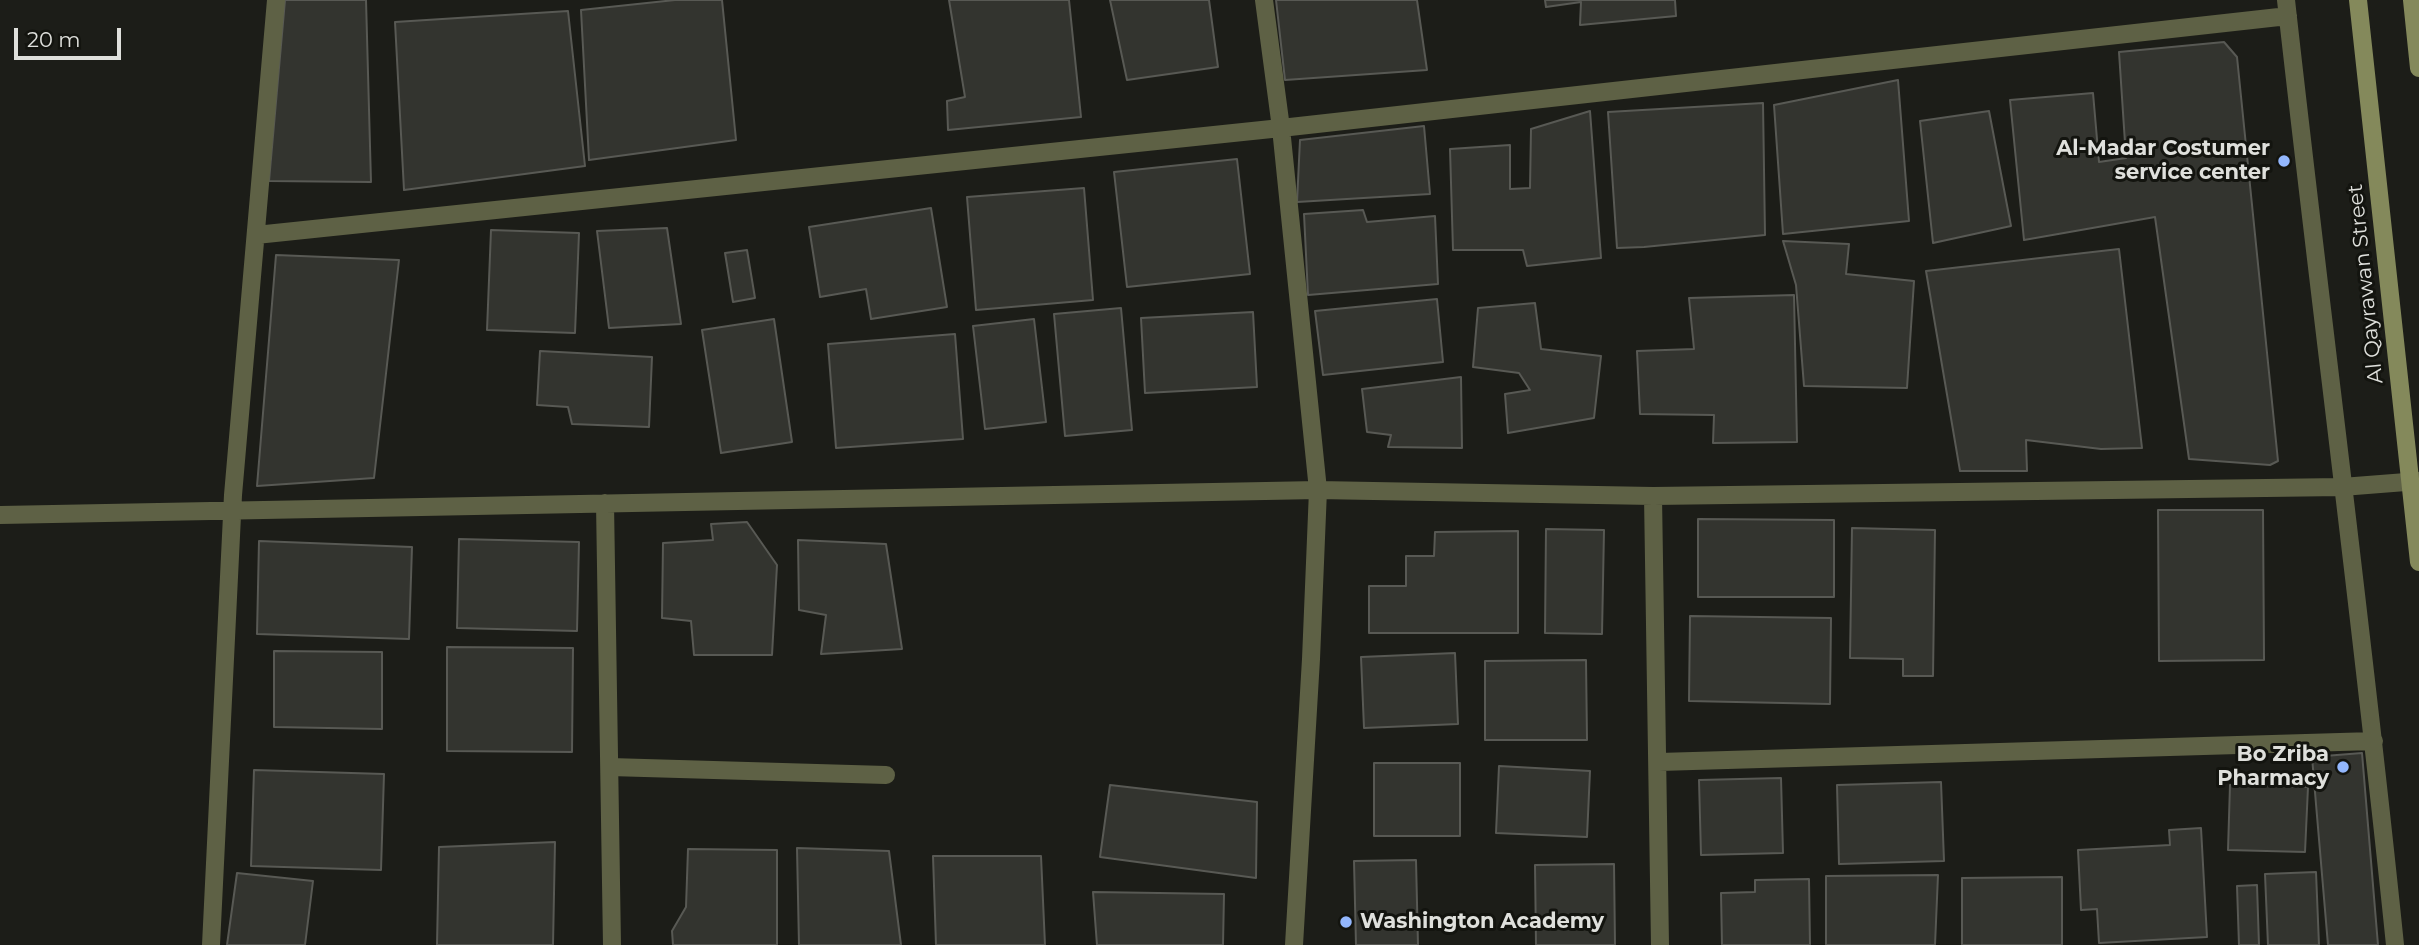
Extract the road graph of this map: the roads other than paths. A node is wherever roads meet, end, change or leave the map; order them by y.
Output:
1 (276, 0) edge
2 (1264, 0) edge
3 (2358, 0) edge
4 (2412, 0) edge
5 (2287, 8) edge
6 (2419, 68) edge
7 (1281, 128) junction
8 (256, 235) junction
9 (2415, 481) edge
10 (2342, 487) junction
11 (1318, 489) junction
12 (1653, 496) junction
13 (605, 503) junction
14 (232, 510) junction
15 (0, 515) edge
16 (2419, 562) edge
17 (2374, 741) junction
18 (1658, 762) junction
19 (610, 767) junction
20 (886, 775) dead end
21 (211, 945) edge
22 (612, 945) edge
23 (1294, 945) edge
24 (1660, 945) edge
25 (2395, 945) edge

1 - 8 street
2 - 7 street
3 - 9 main road, Al Qayrawan Street
4 - 6 main road
5 - 7 street
5 - 10 street
7 - 8 street
7 - 11 street
8 - 14 street
9 - 10 street
9 - 16 main road, Al Qayrawan Street
10 - 12 street
10 - 17 street
11 - 12 street
11 - 13 street
11 - 23 street
12 - 18 street
13 - 14 street
13 - 19 street
14 - 15 street
14 - 21 street
17 - 18 street
17 - 25 street
18 - 24 street
19 - 20 street
19 - 22 street

